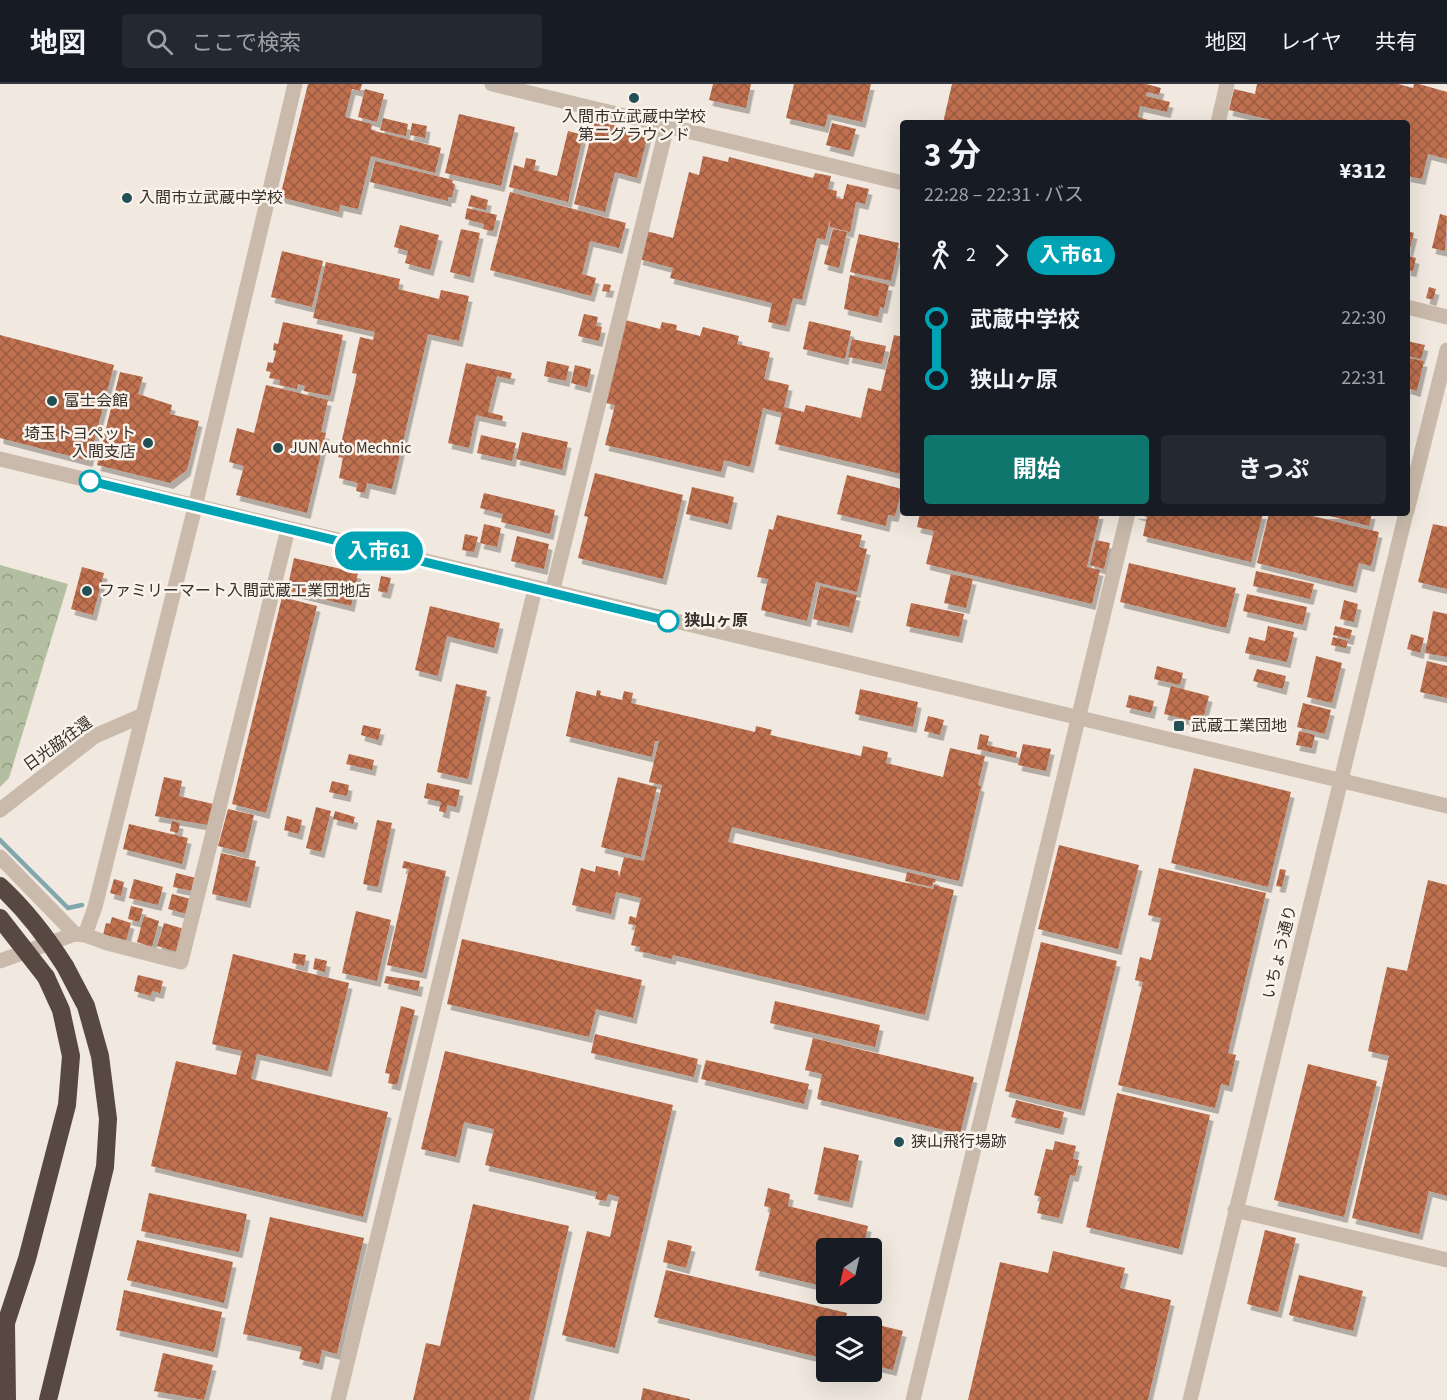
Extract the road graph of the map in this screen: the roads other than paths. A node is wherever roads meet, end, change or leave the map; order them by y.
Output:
1 (295, 84) edge
2 (492, 84) edge
3 (1227, 84) edge
4 (1219, 120) edge
5 (667, 126) junction
6 (900, 182) edge
7 (1410, 308) edge
8 (1447, 317) edge
9 (1447, 350) edge
10 (0, 459) edge
11 (1410, 500) edge
12 (195, 507) junction
13 (1127, 516) edge
14 (1406, 516) edge
15 (288, 529) junction
16 (535, 589) junction
17 (552, 593) junction
18 (141, 716) junction
19 (1080, 719) junction
20 (1340, 781) junction
21 (1447, 806) edge
22 (0, 810) edge
23 (0, 857) edge
24 (0, 886) edge
25 (0, 918) edge
26 (80, 934) junction
27 (0, 961) edge
28 (1236, 1210) junction
29 (1447, 1260) edge
30 (7, 1400) edge
31 (48, 1400) edge
32 (338, 1400) edge
33 (913, 1400) edge
34 (1190, 1400) edge

1 - 12 street
2 - 5 street
3 - 4 street
5 - 6 street
5 - 17 street
7 - 8 street
9 - 11 street, いちょう通り
10 - 12 street
12 - 15 street
12 - 18 street
13 - 19 street
14 - 20 street, いちょう通り
15 - 16 street
15 - 26 street
16 - 17 street
16 - 32 street
17 - 19 street
18 - 22 street, 日光脇往還
18 - 26 street
19 - 20 street
19 - 33 street
20 - 21 street
20 - 28 street, いちょう通り
23 - 26 street
24 - 31 highway, bridge
25 - 30 highway, bridge
26 - 27 street
28 - 29 street
28 - 34 street, いちょう通り

